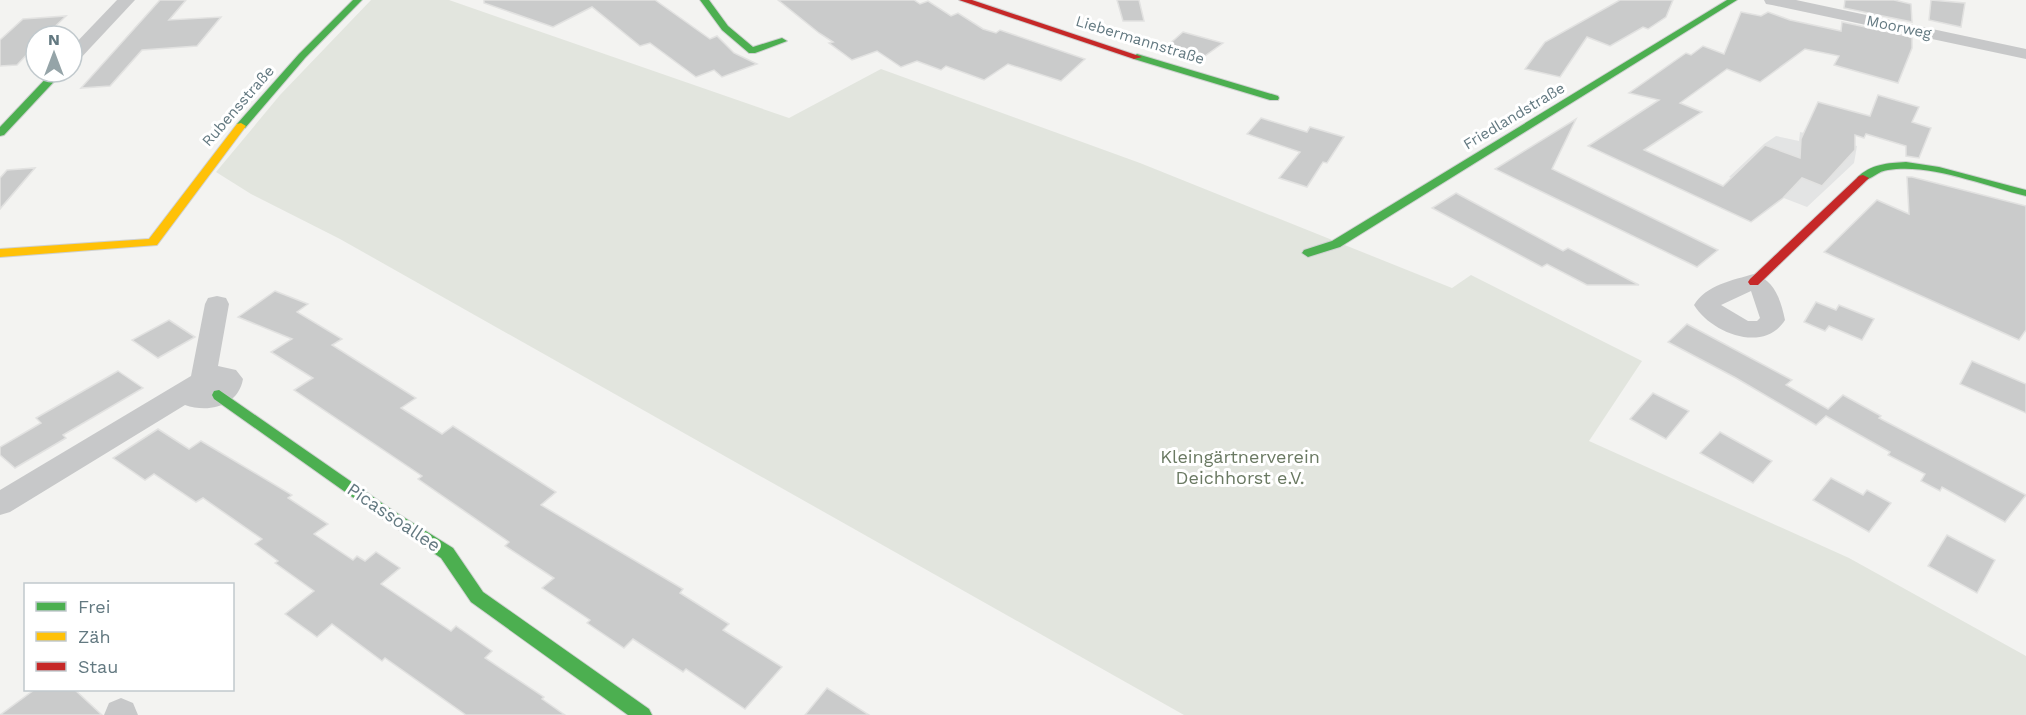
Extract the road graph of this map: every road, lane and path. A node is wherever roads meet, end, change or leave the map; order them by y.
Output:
1 (127, 0) edge
2 (358, 0) edge
3 (704, 0) edge
4 (963, 0) edge
5 (1733, 0) edge
6 (1772, 0) edge
7 (782, 41) dead end
8 (84, 45) edge
9 (2026, 54) edge
10 (47, 84) edge
11 (1274, 98) dead end
12 (0, 133) edge
13 (2026, 193) edge
14 (0, 253) edge
15 (1308, 253) dead end
16 (1754, 282) dead end
17 (217, 304) dead end
18 (204, 388) junction
19 (0, 504) edge
20 (643, 715) edge

1 - 8 street
2 - 14 street, Rubensstraße
3 - 7 street
4 - 11 street, Liebermannstraße
5 - 15 street, Friedlandstraße
6 - 9 street, Moorweg
10 - 12 street
13 - 16 street
17 - 18 street
18 - 19 street
18 - 20 street, Picassoallee

